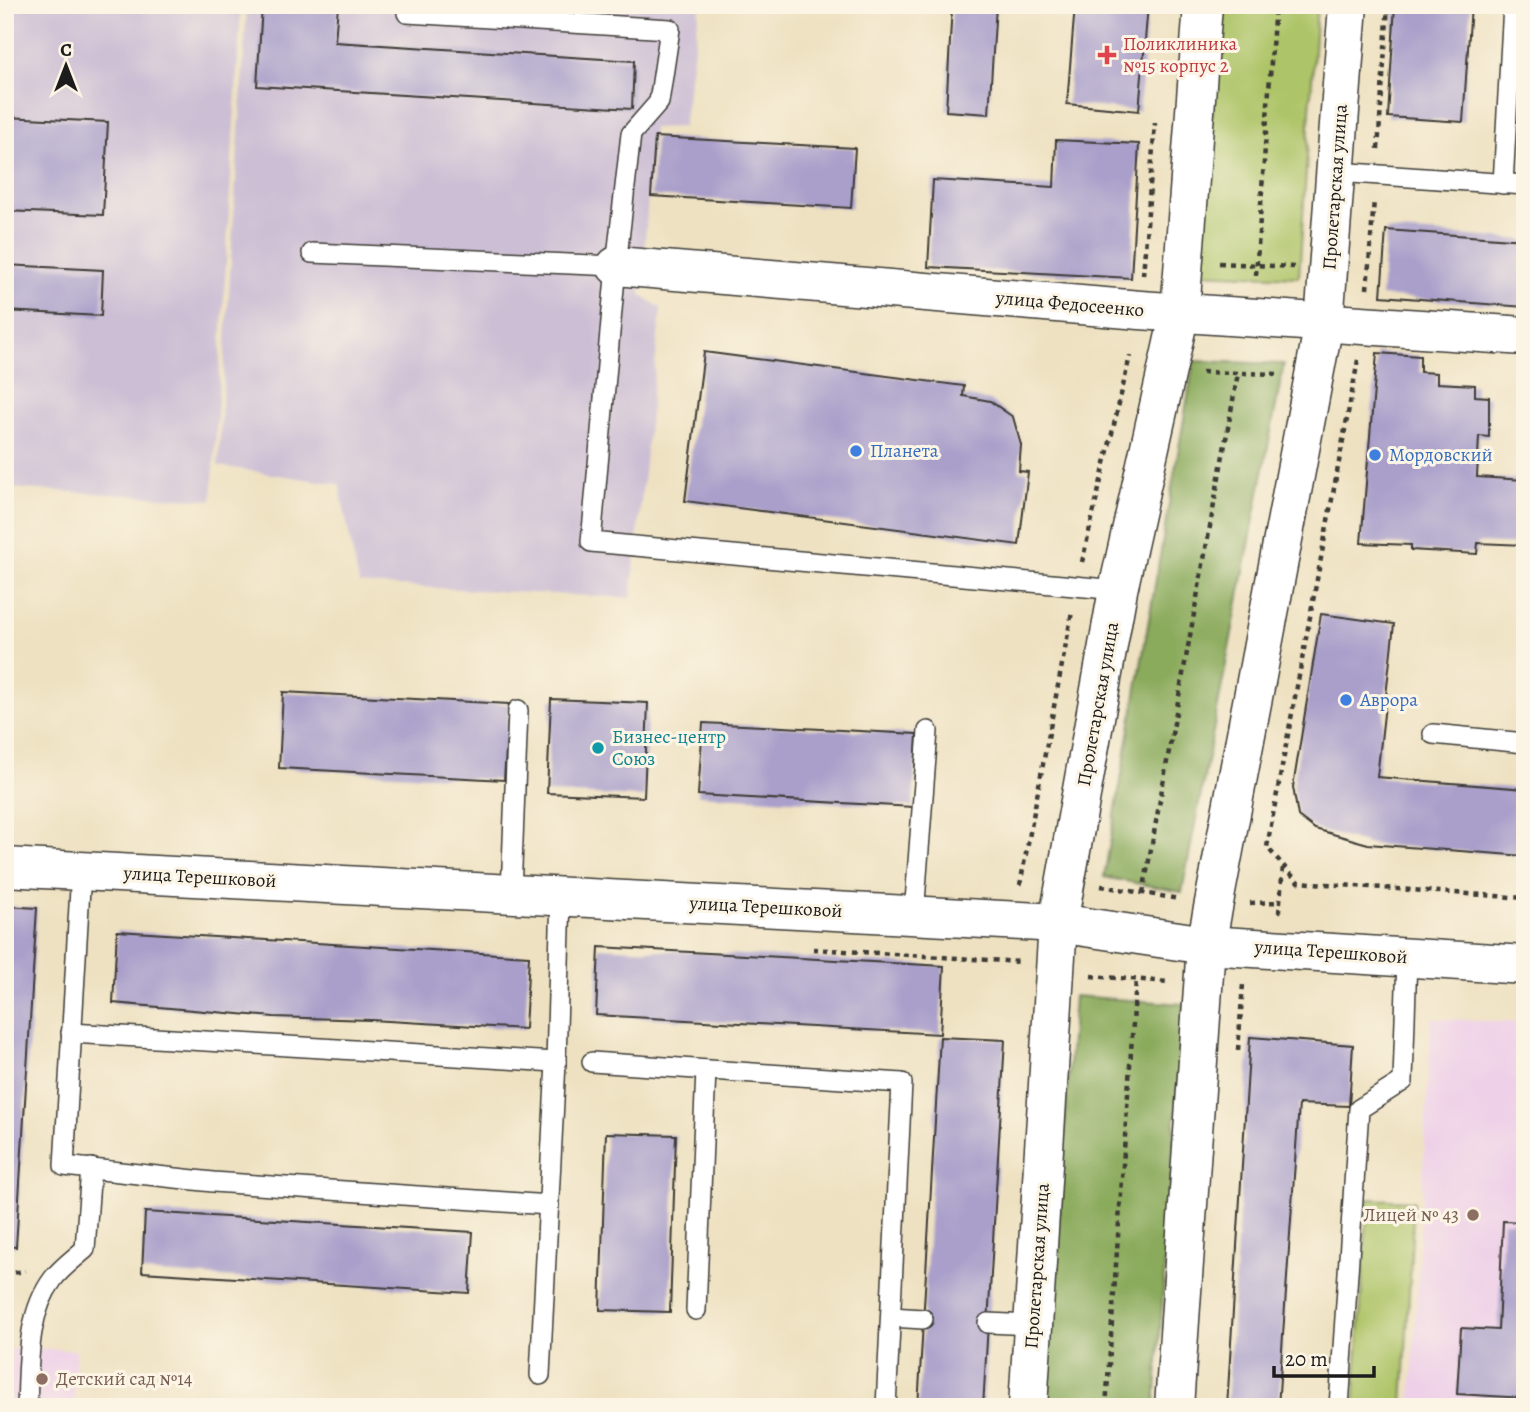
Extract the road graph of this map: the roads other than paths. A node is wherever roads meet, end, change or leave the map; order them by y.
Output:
1 (1203, 5) edge
2 (1348, 5) edge
3 (1513, 5) edge
4 (407, 13) dead end
5 (1337, 172) junction
6 (1503, 184) junction
7 (1525, 185) edge
8 (312, 253) dead end
9 (616, 266) junction
10 (1180, 312) junction
11 (1324, 323) junction
12 (1525, 336) edge
13 (1118, 590) junction
14 (518, 710) dead end
15 (928, 731) dead end
16 (1433, 734) dead end
17 (1525, 743) edge
18 (5, 867) edge
19 (81, 871) junction
20 (511, 893) junction
21 (561, 896) junction
22 (914, 915) junction
23 (1058, 923) junction
24 (1206, 944) junction
25 (1406, 957) junction
26 (1525, 965) edge
27 (71, 1033) junction
28 (556, 1062) junction
29 (592, 1062) dead end
30 (706, 1070) junction
31 (91, 1168) junction
32 (549, 1205) junction
33 (696, 1310) dead end
34 (891, 1317) junction
35 (923, 1319) dead end
36 (988, 1323) dead end
37 (1033, 1325) junction
38 (540, 1375) dead end
39 (27, 1407) edge
40 (886, 1407) edge
41 (1028, 1407) edge
42 (1174, 1407) edge
43 (1339, 1407) edge

1 - 10 street, Пролетарская улица
2 - 5 street, Пролетарская улица
3 - 6 lane
4 - 9 lane
5 - 6 lane
5 - 11 street, Пролетарская улица
6 - 7 lane
8 - 9 lane
9 - 10 street, улица Федосеенко
9 - 13 lane
10 - 11 street, улица Федосеенко
10 - 13 street, Пролетарская улица
11 - 12 street, улица Федосеенко
11 - 24 street, Пролетарская улица
13 - 23 street, Пролетарская улица
14 - 20 lane
15 - 22 lane
16 - 17 lane
18 - 19 street, улица Терешковой
19 - 20 street, улица Терешковой
19 - 27 lane
20 - 21 street, улица Терешковой
21 - 22 street, улица Терешковой
21 - 28 lane
22 - 23 street, улица Терешковой
23 - 24 street, улица Терешковой
23 - 37 street, Пролетарская улица
24 - 25 street, улица Терешковой
24 - 42 street, Пролетарская улица
25 - 26 street, улица Терешковой
25 - 43 lane
27 - 28 lane
27 - 31 lane
28 - 32 lane
29 - 30 lane
30 - 33 lane
30 - 34 lane
31 - 32 lane
31 - 39 lane
32 - 38 lane
34 - 35 lane
34 - 40 lane
36 - 37 lane
37 - 41 street, Пролетарская улица

